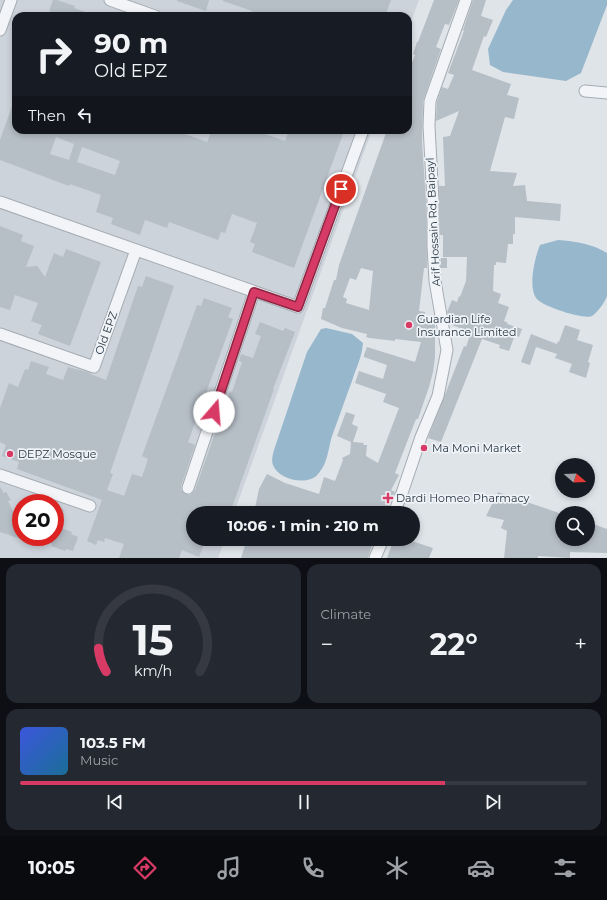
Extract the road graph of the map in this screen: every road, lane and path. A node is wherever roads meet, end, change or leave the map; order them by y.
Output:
1 (11, 0) edge
2 (110, 0) edge
3 (466, 0) edge
4 (144, 12) edge
5 (0, 30) edge
6 (585, 91) dead end
7 (607, 92) edge
8 (362, 134) edge
9 (0, 202) edge
10 (136, 250) junction
11 (254, 292) junction
12 (0, 334) edge
13 (0, 475) edge
14 (188, 488) dead end
15 (90, 506) dead end
16 (397, 506) edge
17 (380, 546) edge
18 (375, 558) edge

1 - 5 street
2 - 4 street
3 - 16 street, Arif Hossain Rd, Baipayl
6 - 7 street
8 - 11 street
9 - 10 street
10 - 11 street
10 - 12 street, Old EPZ
11 - 14 street
13 - 15 street
17 - 18 street

